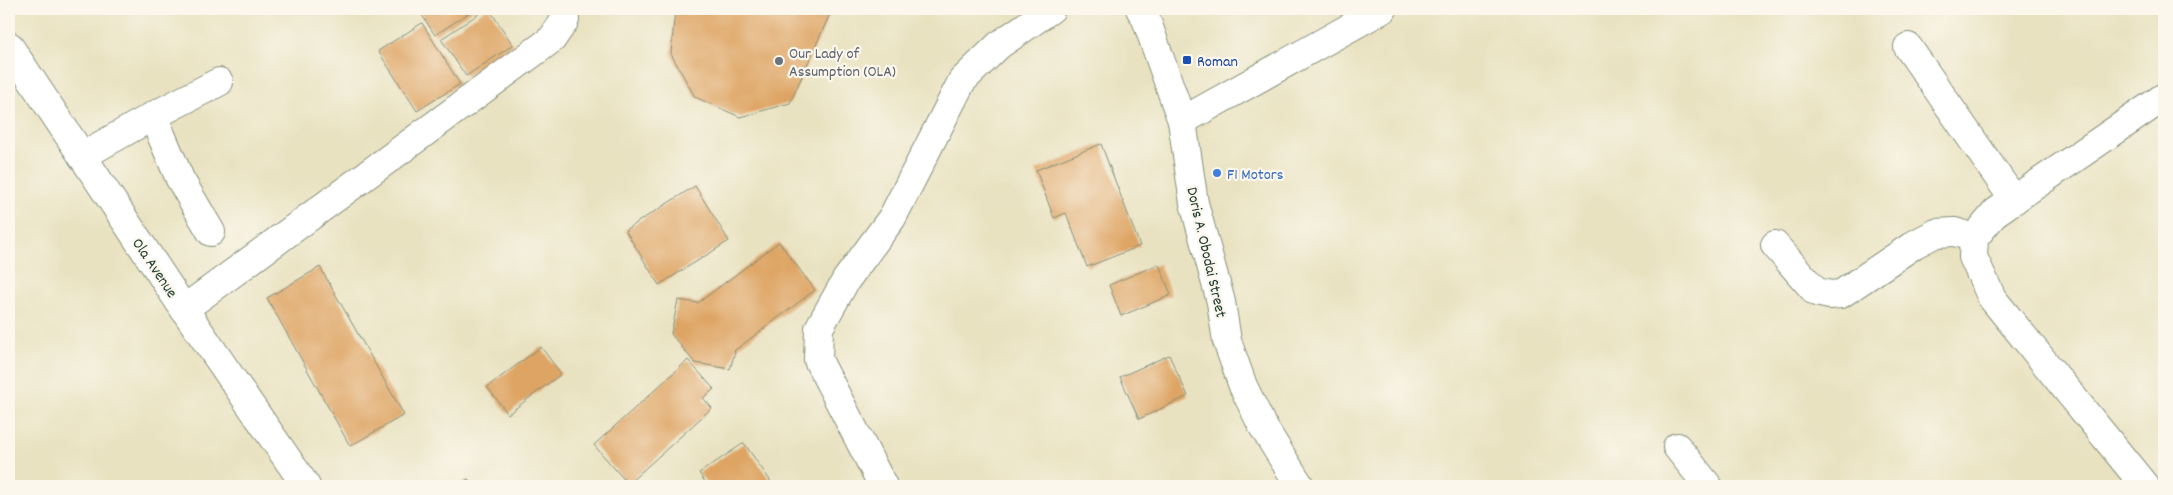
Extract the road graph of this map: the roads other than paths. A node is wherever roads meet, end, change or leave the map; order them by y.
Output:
1 (564, 9) edge
2 (1051, 9) edge
3 (1140, 9) edge
4 (1383, 9) edge
5 (9, 46) edge
6 (1908, 48) dead end
7 (219, 82) dead end
8 (2164, 97) edge
9 (153, 116) junction
10 (1182, 121) junction
11 (82, 156) junction
12 (2014, 200) junction
13 (211, 232) dead end
14 (1974, 238) junction
15 (1775, 244) dead end
16 (184, 309) junction
17 (1677, 447) dead end
18 (306, 486) edge
19 (883, 486) edge
20 (1300, 486) edge
21 (1708, 486) edge
22 (2145, 486) edge

1 - 16 street
2 - 19 street
3 - 10 street, Doris A. Obodai Street
4 - 10 street
5 - 11 street, Ola Avenue
6 - 12 street
7 - 9 street
8 - 12 street
9 - 11 street
9 - 13 street
10 - 20 street, Doris A. Obodai Street
11 - 16 street, Ola Avenue
12 - 14 street
14 - 15 street
14 - 22 street
16 - 18 street, Ola Avenue
17 - 21 street

